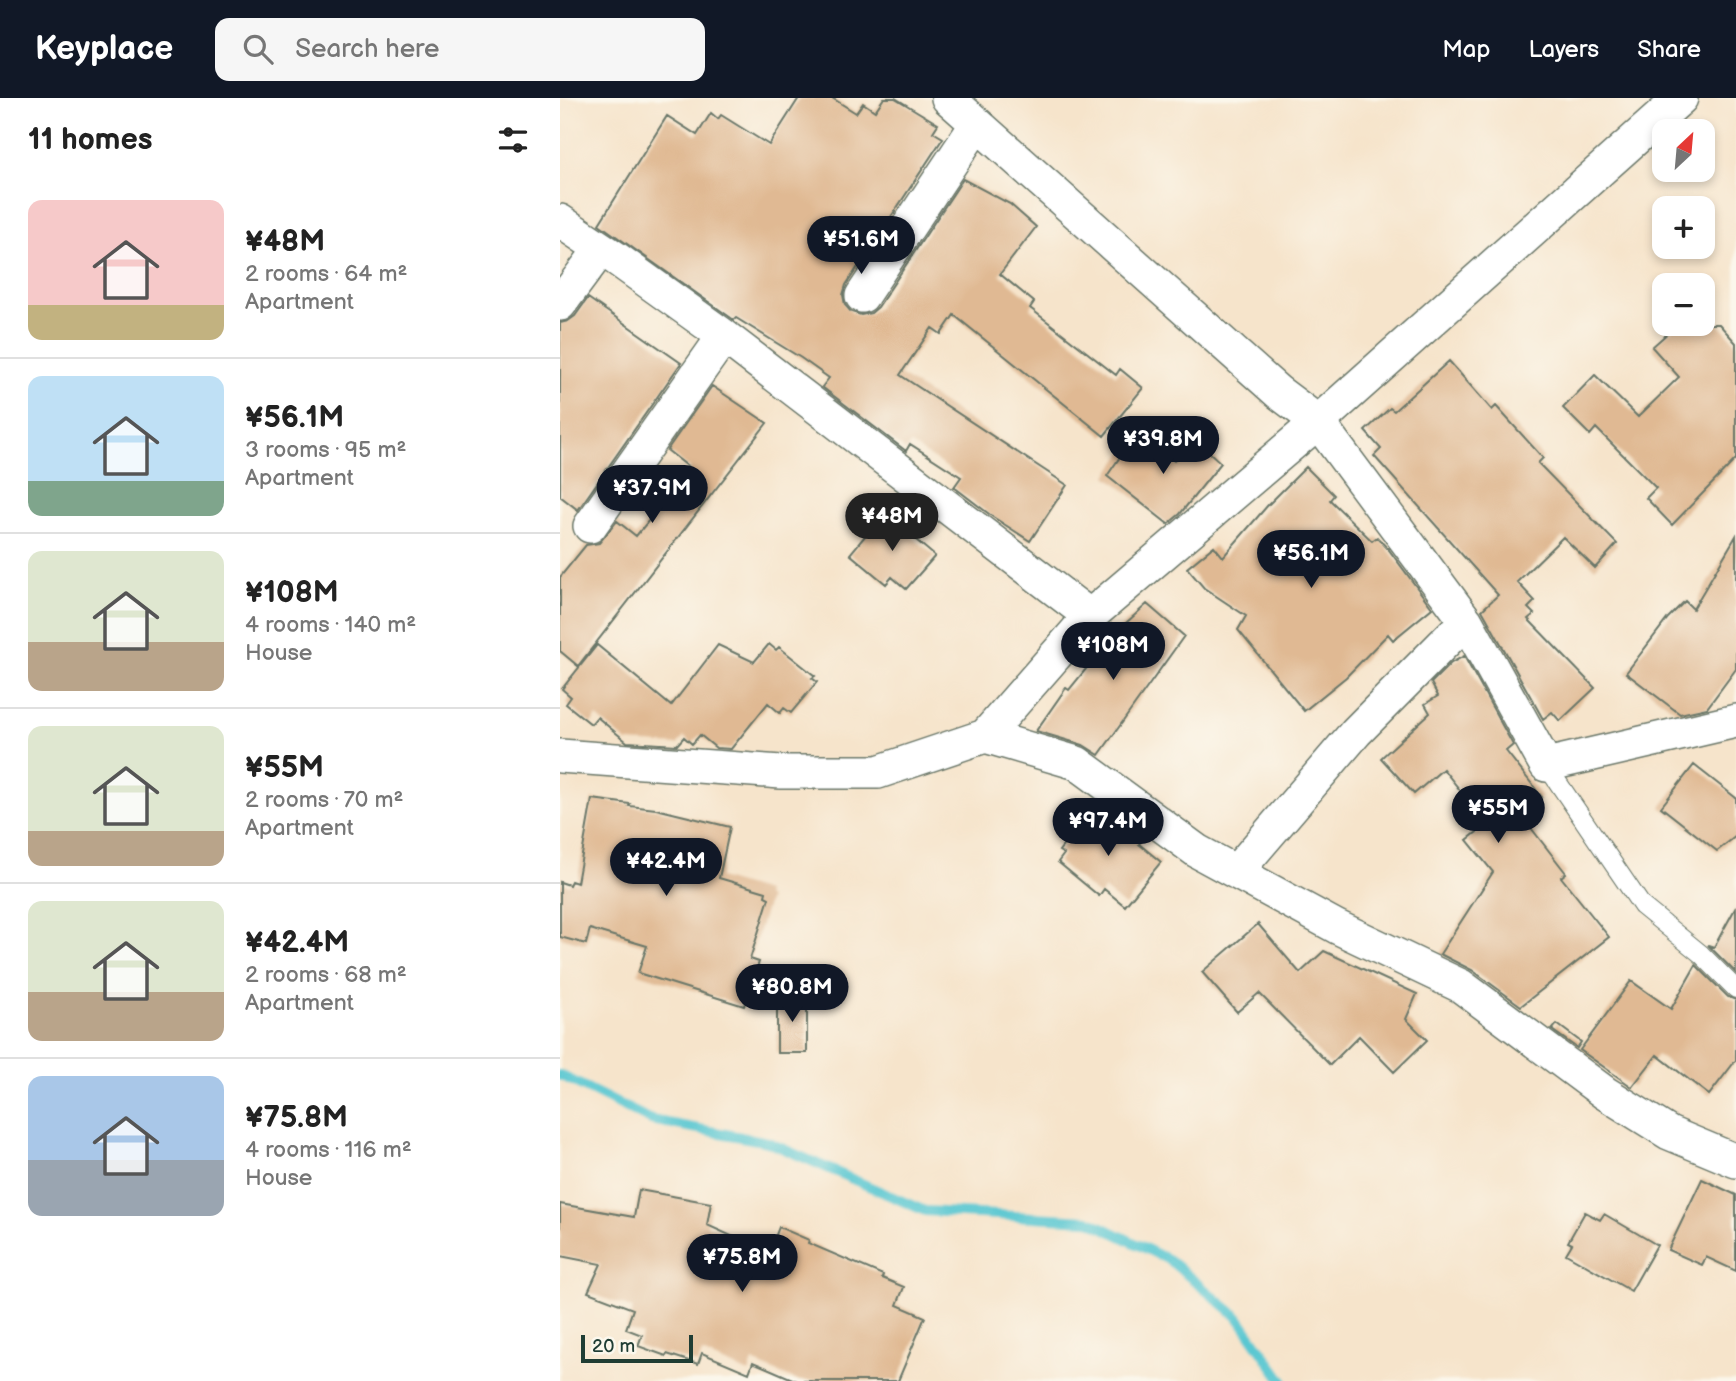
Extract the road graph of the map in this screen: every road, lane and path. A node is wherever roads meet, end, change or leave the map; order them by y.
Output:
1 (948, 98) edge
2 (1681, 98) edge
3 (977, 124) junction
4 (560, 222) edge
5 (601, 248) junction
6 (862, 296) dead end
7 (560, 304) edge
8 (724, 336) junction
9 (1318, 422) junction
10 (590, 526) dead end
11 (1090, 616) junction
12 (1466, 621) junction
13 (1736, 721) edge
14 (985, 736) junction
15 (560, 756) edge
16 (1546, 765) junction
17 (1236, 872) junction
18 (1736, 989) edge
19 (1736, 1161) edge

1 - 3 street
2 - 9 street
3 - 6 street
3 - 9 street
4 - 5 street
5 - 7 street
5 - 8 street
8 - 10 street
8 - 11 street
9 - 11 street
9 - 12 street
11 - 14 street
12 - 16 street
12 - 17 street
13 - 16 street
14 - 15 street
14 - 17 street
16 - 18 lane
17 - 19 street

